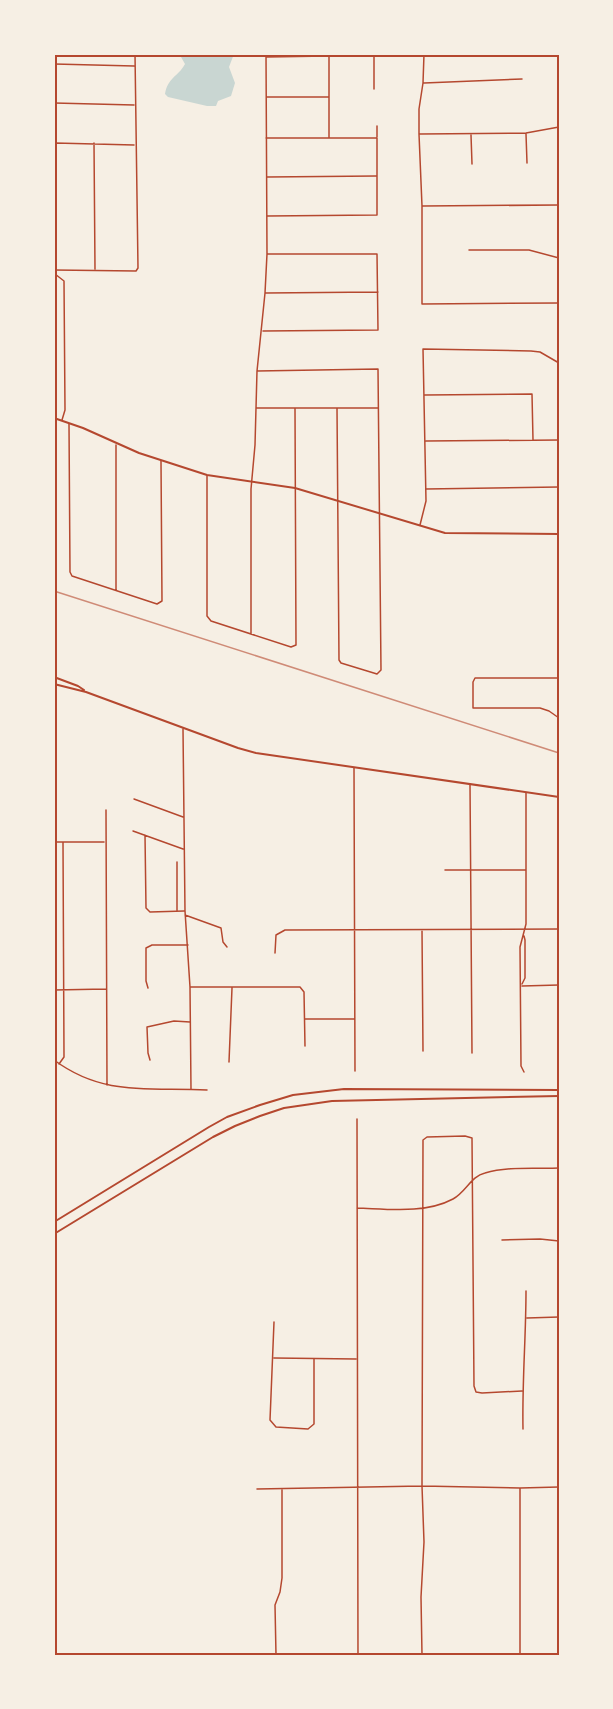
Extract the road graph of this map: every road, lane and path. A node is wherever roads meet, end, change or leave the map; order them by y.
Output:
1 (135, 54) edge
2 (374, 54) edge
3 (424, 54) edge
4 (266, 55) edge
5 (329, 55) edge
6 (54, 64) edge
7 (134, 66) junction
8 (522, 79) dead end
9 (423, 84) junction
10 (374, 89) dead end
11 (266, 97) junction
12 (329, 97) junction
13 (54, 103) edge
14 (135, 105) junction
15 (377, 126) dead end
16 (559, 127) edge
17 (471, 133) junction
18 (526, 133) junction
19 (419, 134) junction
20 (266, 138) junction
21 (329, 138) junction
22 (377, 138) junction
23 (54, 142) edge
24 (94, 144) junction
25 (135, 145) junction
26 (527, 163) dead end
27 (472, 164) dead end
28 (377, 176) junction
29 (266, 177) junction
30 (422, 206) junction
31 (559, 206) edge
32 (266, 216) junction
33 (469, 250) dead end
34 (267, 254) junction
35 (559, 258) edge
36 (55, 270) edge
37 (95, 270) junction
38 (378, 292) junction
39 (265, 293) junction
40 (559, 303) edge
41 (261, 331) junction
42 (559, 363) edge
43 (257, 371) junction
44 (424, 395) junction
45 (255, 408) junction
46 (337, 408) junction
47 (379, 408) junction
48 (295, 409) junction
49 (54, 418) edge
50 (61, 421) junction
51 (69, 423) junction
52 (533, 440) junction
53 (559, 440) edge
54 (425, 441) junction
55 (116, 443) junction
56 (161, 460) junction
57 (207, 475) junction
58 (252, 482) junction
59 (559, 487) edge
60 (295, 488) junction
61 (425, 489) junction
62 (337, 500) junction
63 (380, 514) junction
64 (420, 526) junction
65 (559, 534) edge
66 (116, 591) junction
67 (251, 634) junction
68 (54, 677) edge
69 (559, 678) edge
70 (54, 684) edge
71 (86, 692) junction
72 (559, 718) edge
73 (183, 728) junction
74 (354, 767) junction
75 (470, 784) junction
76 (526, 792) junction
77 (559, 797) edge
78 (134, 799) dead end
79 (106, 810) dead end
80 (184, 817) junction
81 (133, 831) dead end
82 (145, 835) junction
83 (54, 842) edge
84 (63, 842) junction
85 (106, 842) junction
86 (184, 849) junction
87 (177, 862) dead end
88 (445, 870) dead end
89 (471, 870) junction
90 (526, 870) junction
91 (177, 911) junction
92 (185, 913) junction
93 (471, 929) junction
94 (525, 929) junction
95 (559, 929) edge
96 (355, 930) junction
97 (422, 930) junction
98 (523, 935) junction
99 (188, 945) junction
100 (226, 947) dead end
101 (276, 953) dead end
102 (559, 985) edge
103 (521, 986) junction
104 (190, 987) junction
105 (232, 987) junction
106 (148, 988) dead end
107 (106, 989) junction
108 (54, 990) edge
109 (63, 990) junction
110 (304, 1019) junction
111 (355, 1019) junction
112 (190, 1022) junction
113 (305, 1046) dead end
114 (423, 1051) dead end
115 (472, 1053) dead end
116 (54, 1060) edge
117 (150, 1060) dead end
118 (230, 1062) dead end
119 (59, 1064) junction
120 (355, 1071) dead end
121 (524, 1072) dead end
122 (107, 1085) junction
123 (190, 1089) junction
124 (207, 1090) dead end
125 (559, 1090) edge
126 (559, 1096) edge
127 (357, 1119) dead end
128 (559, 1168) edge
129 (473, 1179) junction
130 (357, 1208) junction
131 (423, 1208) junction
132 (54, 1222) edge
133 (54, 1234) edge
134 (502, 1240) dead end
135 (559, 1241) edge
136 (526, 1291) dead end
137 (526, 1317) junction
138 (559, 1317) edge
139 (274, 1322) dead end
140 (273, 1358) junction
141 (314, 1359) junction
142 (357, 1359) junction
143 (522, 1391) junction
144 (523, 1429) dead end
145 (422, 1486) junction
146 (559, 1487) edge
147 (282, 1488) junction
148 (357, 1488) junction
149 (520, 1488) junction
150 (257, 1489) dead end
151 (559, 1654) edge
152 (276, 1655) edge
153 (287, 1655) edge
154 (358, 1655) edge
155 (422, 1655) edge
156 (520, 1655) edge

1 - 7 street
2 - 10 street
3 - 9 street
4 - 5 street
4 - 11 street
5 - 12 street
6 - 7 street
7 - 14 street
8 - 9 street
9 - 19 street
11 - 12 street
11 - 20 street
12 - 21 street
13 - 14 street
14 - 25 street
15 - 22 street
16 - 18 street
17 - 18 street
17 - 19 street
17 - 27 street
18 - 26 street
19 - 30 street
20 - 21 street
20 - 29 street
21 - 22 street
22 - 28 street
23 - 24 street
23 - 36 street
24 - 25 street
24 - 37 street
25 - 37 street
28 - 29 street
28 - 32 street
29 - 32 street
30 - 31 street
30 - 40 street
32 - 34 street
33 - 35 street
34 - 38 street
34 - 39 street
36 - 37 street
36 - 50 street
38 - 39 street
38 - 41 street
39 - 41 street
41 - 43 street
42 - 44 street
43 - 45 street
43 - 47 street
44 - 52 street
44 - 54 street
45 - 48 street
45 - 58 street
46 - 47 street
46 - 48 street
46 - 62 street
47 - 63 street
48 - 60 street
49 - 50 main road
50 - 51 main road
51 - 55 main road
51 - 66 street
52 - 53 street
52 - 54 street
54 - 61 street
55 - 56 main road
55 - 66 street
56 - 57 main road
56 - 66 street
57 - 58 main road
57 - 67 street
58 - 60 main road
58 - 67 street
59 - 61 street
60 - 62 main road
60 - 67 street
61 - 64 street
62 - 63 main road
62 - 63 street
63 - 64 main road
64 - 65 main road
68 - 71 main road
69 - 72 street
70 - 71 main road
71 - 73 main road
73 - 74 main road
73 - 80 street
74 - 75 main road
74 - 96 street
75 - 76 main road
75 - 89 street
76 - 77 main road
76 - 90 street
78 - 80 street
79 - 85 street
80 - 86 street
81 - 82 street
82 - 86 street
82 - 91 street
83 - 84 street
84 - 85 street
84 - 109 street
85 - 107 street
86 - 92 street
87 - 91 street
88 - 89 street
89 - 90 street
89 - 93 street
90 - 94 street
91 - 92 street
92 - 99 street
92 - 100 street
93 - 94 street
93 - 97 street
93 - 115 street
94 - 95 street
94 - 98 street
96 - 97 street
96 - 101 street
96 - 111 street
97 - 114 street
98 - 103 street
98 - 103 street
99 - 104 street
99 - 106 street
102 - 103 street
103 - 121 street
104 - 105 street
104 - 112 street
105 - 110 street
105 - 118 street
107 - 109 street
107 - 122 street
108 - 109 street
109 - 119 street
110 - 111 street
110 - 113 street
111 - 120 street
112 - 117 street
112 - 123 street
116 - 119 street
119 - 122 street
122 - 123 street
123 - 124 street
125 - 132 main road
126 - 133 main road
127 - 130 street
128 - 129 street
129 - 131 street
129 - 131 street
129 - 143 street
130 - 131 street
130 - 142 street
131 - 145 street
134 - 135 street
136 - 137 street
137 - 138 street
137 - 143 street
139 - 140 street
140 - 141 street
140 - 141 street
141 - 142 street
142 - 148 street
143 - 144 street
145 - 148 street
145 - 149 street
145 - 155 street
146 - 149 street
147 - 148 street
147 - 150 street
147 - 152 street
148 - 154 street
149 - 156 street
151 - 156 street
153 - 154 street
154 - 155 street
155 - 156 street

